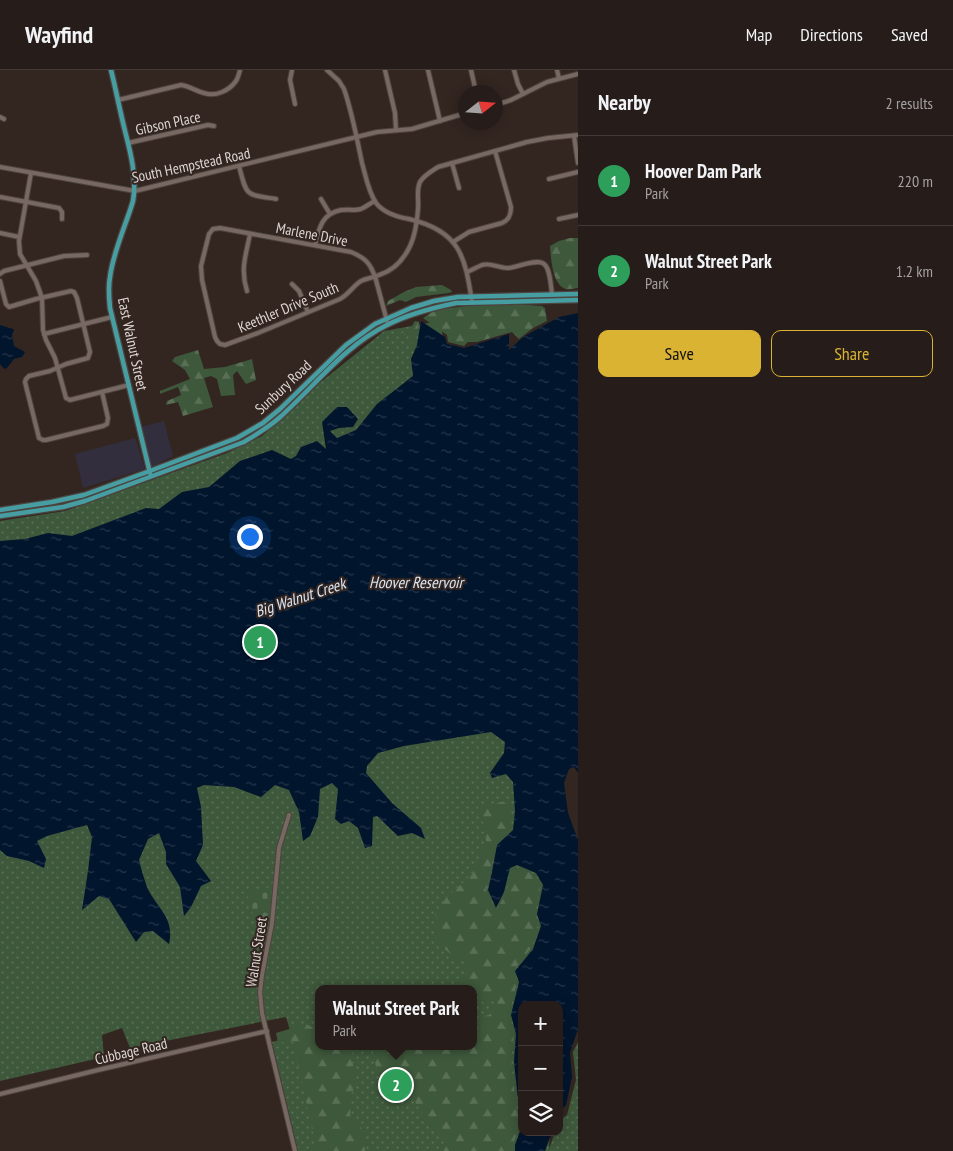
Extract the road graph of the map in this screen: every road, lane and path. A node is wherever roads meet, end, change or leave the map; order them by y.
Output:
1 (111, 70) edge
2 (240, 70) edge
3 (292, 70) edge
4 (327, 70) edge
5 (384, 70) edge
6 (428, 70) edge
7 (471, 70) edge
8 (514, 70) edge
9 (557, 70) edge
10 (578, 74) edge
11 (559, 78) junction
12 (236, 80) junction
13 (242, 84) dead end
14 (474, 85) edge
15 (523, 94) junction
16 (118, 100) junction
17 (503, 103) edge
18 (295, 104) dead end
19 (458, 115) edge
20 (440, 121) junction
21 (214, 126) dead end
22 (396, 130) junction
23 (576, 136) edge
24 (356, 137) junction
25 (128, 143) junction
26 (495, 151) junction
27 (452, 163) junction
28 (578, 164) edge
29 (239, 166) junction
30 (0, 167) edge
31 (578, 172) edge
32 (31, 173) junction
33 (549, 179) dead end
34 (459, 188) dead end
35 (135, 191) junction
36 (0, 197) edge
37 (276, 198) dead end
38 (322, 199) dead end
39 (375, 201) junction
40 (25, 202) junction
41 (330, 214) junction
42 (578, 215) edge
43 (62, 219) dead end
44 (559, 219) dead end
45 (416, 221) junction
46 (0, 233) edge
47 (250, 234) junction
48 (19, 236) junction
49 (453, 242) junction
50 (315, 245) junction
51 (87, 256) dead end
52 (26, 266) junction
53 (468, 272) junction
54 (0, 274) edge
55 (375, 277) junction
56 (0, 281) edge
57 (292, 284) dead end
58 (247, 291) dead end
59 (552, 294) junction
60 (578, 294) edge
61 (471, 296) junction
62 (42, 298) junction
63 (578, 300) edge
64 (472, 302) junction
65 (308, 312) junction
66 (112, 317) junction
67 (386, 319) junction
68 (83, 324) junction
69 (388, 325) junction
70 (44, 334) junction
71 (220, 344) joint
72 (58, 368) junction
73 (129, 385) junction
74 (102, 392) junction
75 (150, 474) junction
76 (0, 510) edge
77 (0, 516) edge
78 (289, 815) dead end
79 (267, 1031) junction
80 (0, 1094) edge
81 (295, 1151) edge

1 - 16 main road, East Walnut Street
2 - 12 street
3 - 18 street
4 - 24 street
5 - 22 street
6 - 20 street
7 - 14 street
8 - 15 street
9 - 11 street
10 - 11 street
11 - 15 street
12 - 13 street
12 - 16 street
15 - 17 street
16 - 25 main road, East Walnut Street
19 - 20 street, South Hempstead Road
20 - 22 street, South Hempstead Road
21 - 25 street, Gibson Place
22 - 24 street, South Hempstead Road
23 - 26 street
23 - 28 street
24 - 29 street, South Hempstead Road
24 - 39 street
25 - 35 main road, East Walnut Street
26 - 27 street
26 - 49 street
27 - 34 street
27 - 45 street, Keethler Drive South
29 - 35 street, South Hempstead Road
29 - 37 street
30 - 32 street, South Hempstead Road
31 - 33 street
32 - 35 street, South Hempstead Road
32 - 40 street
35 - 66 main road, East Walnut Street
36 - 40 street
38 - 41 street
39 - 41 street
39 - 45 street
40 - 43 street
40 - 48 street
41 - 50 street
42 - 44 street
45 - 49 street
45 - 55 street, Keethler Drive South
46 - 48 street
47 - 50 street, Marlene Drive
47 - 58 street
47 - 71 street, Marlene Drive
48 - 52 street
49 - 53 street
50 - 55 street, Marlene Drive
51 - 52 street
52 - 54 street
52 - 62 street
53 - 59 street
53 - 61 street
55 - 65 street, Keethler Drive South
55 - 67 street, Marlene Drive
56 - 62 street
57 - 65 street
59 - 60 main road, Sunbury Road
59 - 61 main road, Sunbury Road
61 - 64 street
61 - 67 main road, Sunbury Road
62 - 68 street
62 - 70 street
63 - 64 main road, Sunbury Road
64 - 69 main road, Sunbury Road
65 - 71 street, Keethler Drive South
66 - 68 street
66 - 73 main road, East Walnut Street
67 - 69 street, Marlene Drive
67 - 75 main road, Sunbury Road
68 - 70 street
68 - 72 street
69 - 75 main road, Sunbury Road
70 - 72 street
72 - 74 street
72 - 74 street
73 - 74 street
73 - 75 main road, East Walnut Street
75 - 76 main road, Sunbury Road
75 - 77 main road
78 - 79 street, Walnut Street
79 - 80 street, Cubbage Road
79 - 81 street, Walnut Street

